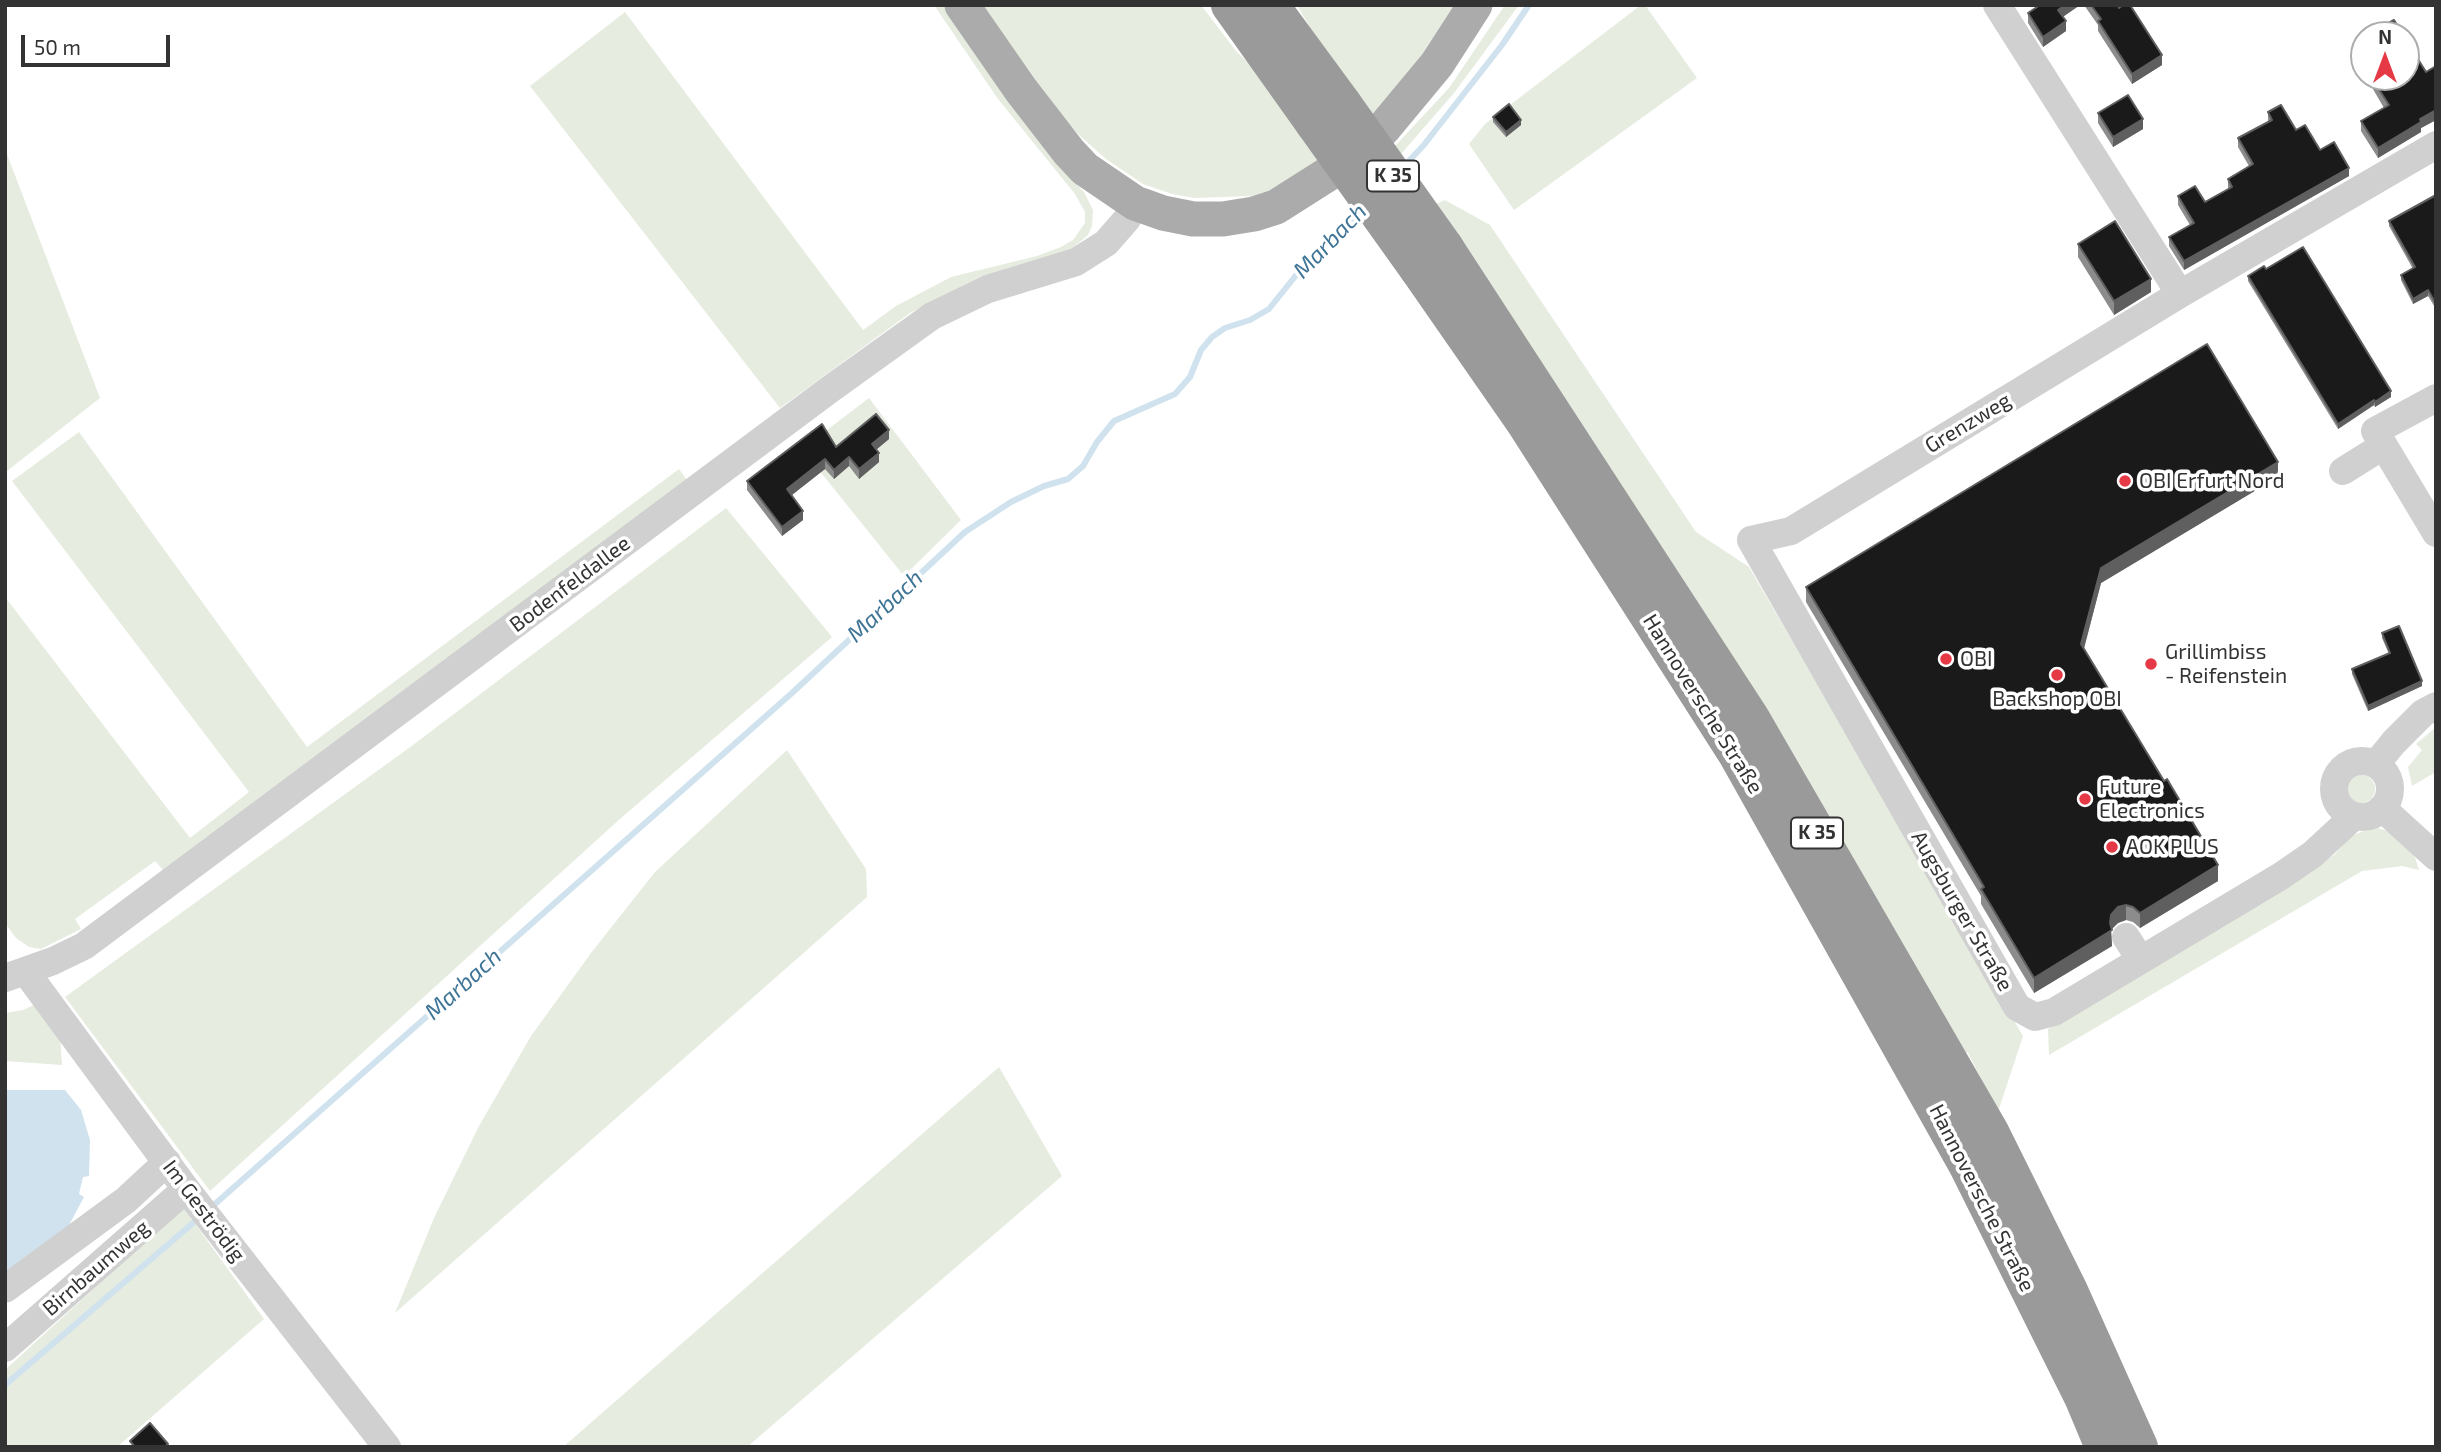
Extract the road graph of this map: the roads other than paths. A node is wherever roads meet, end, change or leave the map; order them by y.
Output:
1 (961, 5) edge
2 (1230, 5) edge
3 (1270, 5) edge
4 (1997, 5) edge
5 (1473, 7) edge
6 (1328, 113) junction
7 (1383, 129) dead end
8 (2436, 145) edge
9 (1328, 174) dead end
10 (1135, 203) junction
11 (1432, 259) junction
12 (2180, 294) junction
13 (2436, 398) edge
14 (2383, 446) junction
15 (2343, 471) dead end
16 (2436, 533) edge
17 (1751, 540) joint
18 (2436, 706) edge
19 (2376, 764) junction
20 (2382, 808) junction
21 (2354, 816) junction
22 (2436, 857) edge
23 (16, 975) edge
24 (167, 1163) junction
25 (186, 1189) junction
26 (5, 1289) edge
27 (5, 1348) edge
28 (387, 1447) edge
29 (2104, 1447) edge
30 (2138, 1447) edge

1 - 10 main road
2 - 6 highway, Hannoversche Straße / K 35
3 - 6 highway, Hannoversche Straße / K 35
4 - 12 street
5 - 7 main road
6 - 11 highway, Hannoversche Straße / K 35, bridge
8 - 12 street, Grenzweg
9 - 10 main road
10 - 23 street, Bodenfeldallee
11 - 29 highway, Hannoversche Straße / K 35
11 - 30 highway, Hannoversche Straße / K 35
12 - 17 street, Grenzweg
13 - 14 street
14 - 15 street
14 - 16 street
17 - 21 street, Augsburger Straße
18 - 19 street
19 - 20 street
19 - 21 street
20 - 21 street, Augsburger Straße
20 - 22 street
23 - 24 street, Im Geströdig
24 - 25 street, Im Geströdig
24 - 26 street
25 - 27 street, Birnbaumweg
25 - 28 street, Im Geströdig

